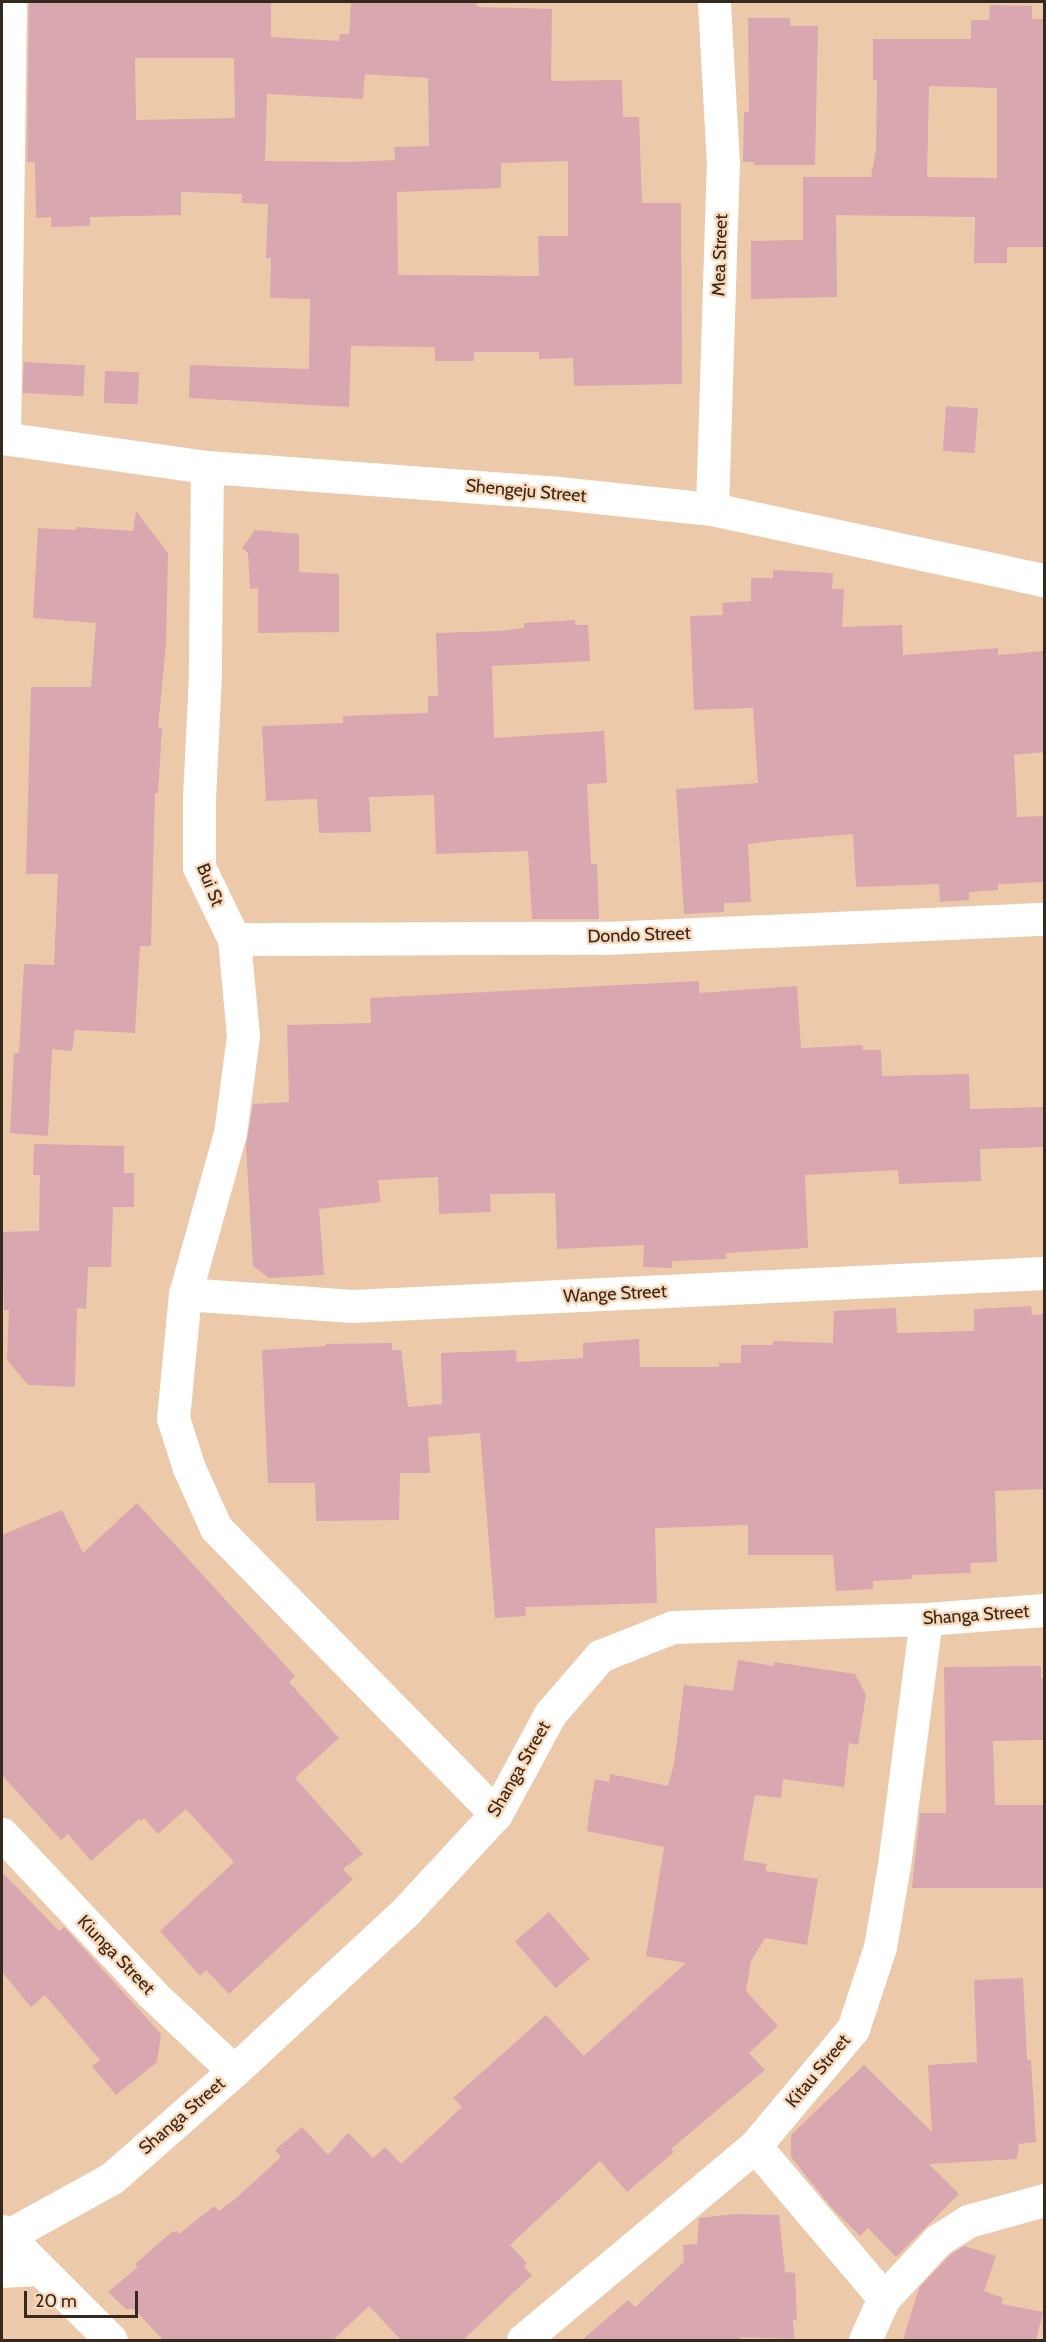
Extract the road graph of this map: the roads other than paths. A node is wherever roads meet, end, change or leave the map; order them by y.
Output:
1 (10, 2) edge
2 (714, 2) edge
3 (3, 438) edge
4 (207, 466) junction
5 (712, 509) junction
6 (1044, 580) edge
7 (1044, 919) edge
8 (234, 939) junction
9 (1044, 1273) edge
10 (185, 1294) junction
11 (1044, 1610) edge
12 (926, 1619) junction
13 (496, 1814) junction
14 (2, 1834) edge
15 (234, 2071) junction
16 (755, 2146) junction
17 (1044, 2200) edge
18 (4, 2234) edge
19 (38, 2269) junction
20 (2, 2271) edge
21 (884, 2298) junction
22 (111, 2340) edge
23 (523, 2340) edge
24 (865, 2340) edge

1 - 3 street
2 - 5 street, Mea Street
3 - 4 street, Shengeju Street
4 - 5 street, Shengeju Street
4 - 8 street, Bui St
5 - 6 street, Shengeju Street
7 - 8 street, Dondo Street
8 - 10 street, Bui St
9 - 10 street, Wange Street
10 - 13 street, Bui St
11 - 12 street, Shanga Street
12 - 13 street, Shanga Street
12 - 16 street, Kitau Street
13 - 15 street, Shanga Street
14 - 15 street, Kiunga Street
15 - 18 street, Shanga Street
16 - 21 street
16 - 23 street, Kitau Street
17 - 21 street
18 - 19 street
19 - 20 street
19 - 22 street
21 - 24 street

